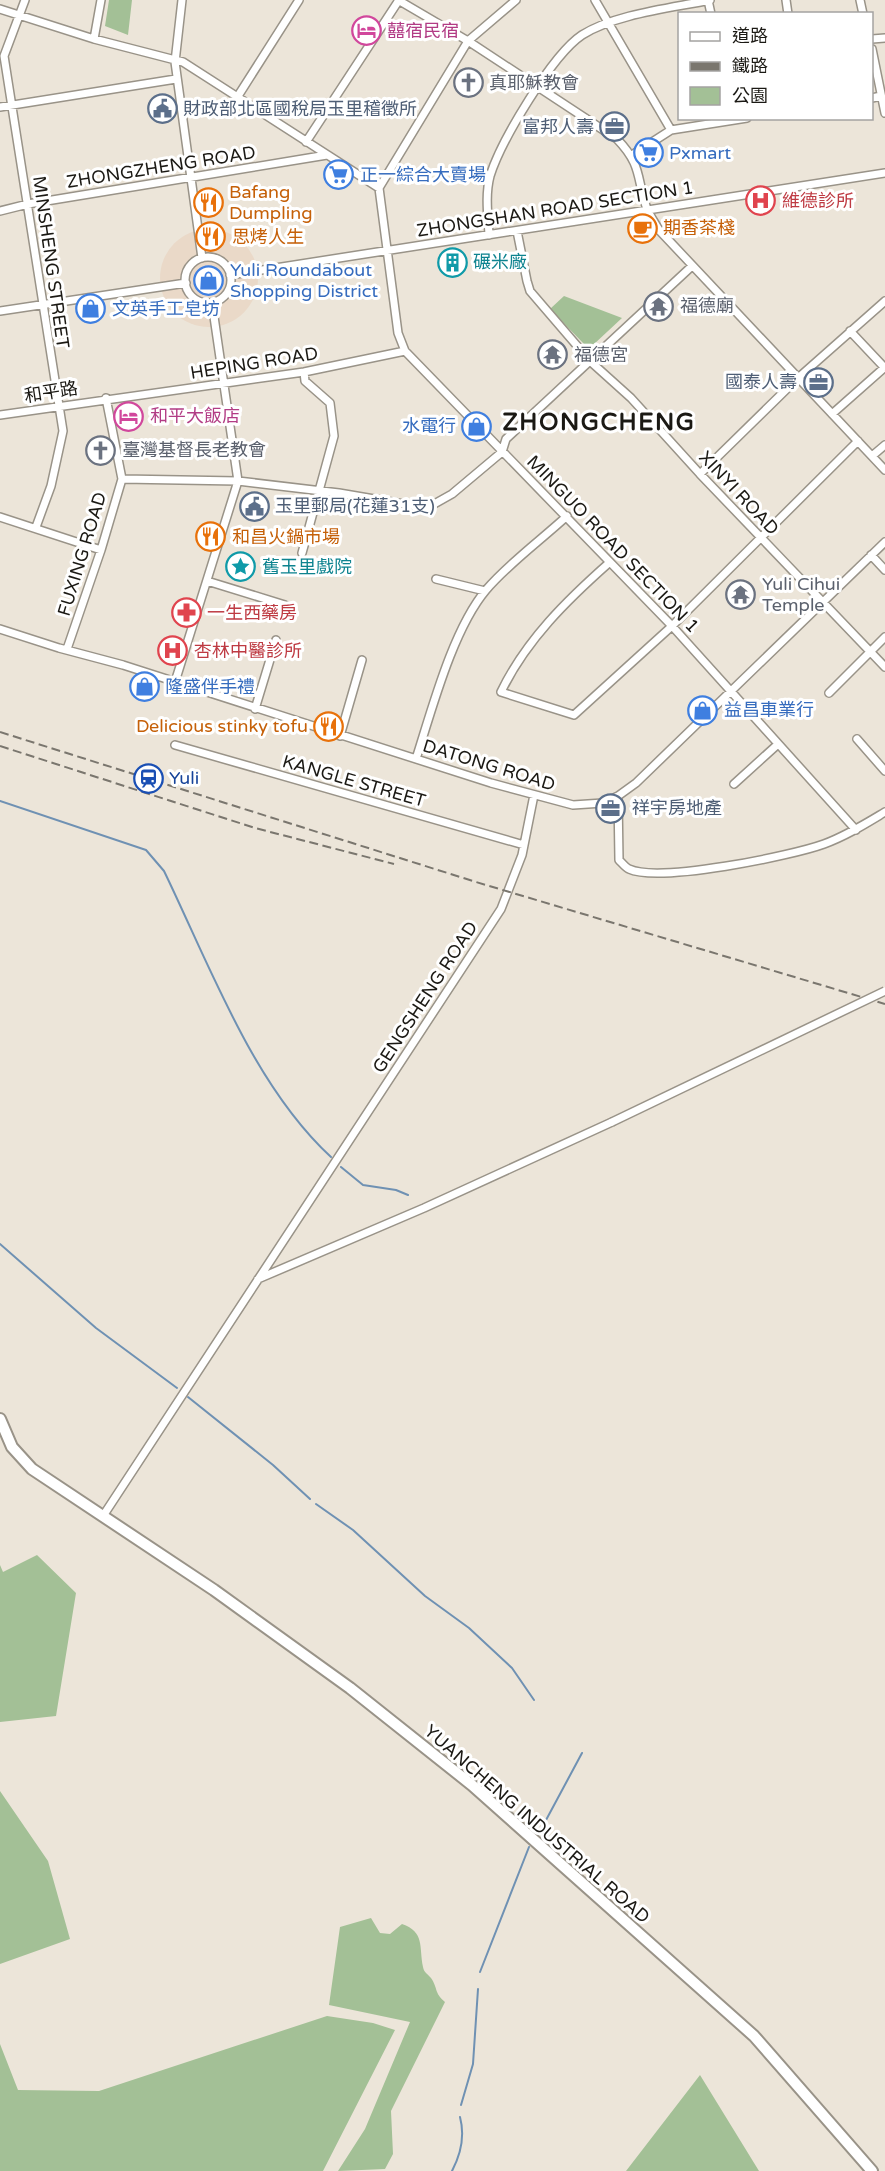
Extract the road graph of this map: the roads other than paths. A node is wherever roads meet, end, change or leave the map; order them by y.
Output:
1 (25, 0) edge
2 (101, 0) edge
3 (182, 0) edge
4 (299, 0) edge
5 (398, 0) edge
6 (516, 0) edge
7 (595, 0) edge
8 (709, 0) edge
9 (0, 9) edge
10 (19, 16) junction
11 (610, 24) junction
12 (94, 39) junction
13 (468, 41) junction
14 (873, 54) edge
15 (174, 62) junction
16 (176, 79) junction
17 (539, 87) junction
18 (238, 96) junction
19 (881, 96) junction
20 (873, 98) edge
21 (12, 105) junction
22 (0, 107) edge
23 (885, 113) edge
24 (731, 120) edge
25 (671, 130) junction
26 (306, 142) junction
27 (327, 154) junction
28 (632, 155) junction
29 (885, 173) edge
30 (192, 178) junction
31 (379, 188) junction
32 (28, 204) junction
33 (647, 210) junction
34 (0, 211) edge
35 (517, 231) junction
36 (489, 235) junction
37 (389, 251) junction
38 (202, 258) junction
39 (692, 266) junction
40 (230, 275) junction
41 (186, 283) junction
42 (885, 301) edge
43 (212, 303) junction
44 (42, 305) junction
45 (0, 311) edge
46 (850, 331) junction
47 (405, 351) junction
48 (591, 362) junction
49 (885, 367) edge
50 (304, 372) junction
51 (798, 378) junction
52 (224, 384) junction
53 (105, 398) junction
54 (60, 406) junction
55 (832, 414) junction
56 (0, 415) edge
57 (858, 441) junction
58 (885, 445) edge
59 (502, 452) junction
60 (872, 456) junction
61 (885, 470) edge
62 (700, 474) junction
63 (122, 479) junction
64 (238, 481) junction
65 (321, 491) junction
66 (567, 516) junction
67 (0, 517) edge
68 (36, 527) junction
69 (760, 537) junction
70 (885, 542) edge
71 (101, 550) junction
72 (302, 554) dead end
73 (871, 555) junction
74 (610, 562) junction
75 (885, 570) edge
76 (436, 579) dead end
77 (207, 581) junction
78 (486, 591) junction
79 (823, 602) junction
80 (285, 605) dead end
81 (672, 626) junction
82 (0, 629) edge
83 (885, 636) edge
84 (276, 640) dead end
85 (68, 649) junction
86 (871, 652) junction
87 (362, 660) dead end
88 (885, 668) edge
89 (175, 682) junction
90 (730, 693) junction
91 (829, 693) dead end
92 (255, 709) junction
93 (340, 736) junction
94 (857, 739) dead end
95 (175, 745) dead end
96 (777, 745) junction
97 (416, 759) junction
98 (885, 771) edge
99 (734, 784) dead end
100 (534, 795) junction
101 (618, 796) junction
102 (885, 812) edge
103 (856, 830) junction
104 (524, 845) junction
105 (885, 991) edge
106 (258, 1279) junction
107 (0, 1419) edge
108 (103, 1516) junction
109 (872, 2171) edge

1 - 10 street, MINSHENG STREET
2 - 12 street
3 - 15 street
4 - 18 street
5 - 13 street
5 - 26 street
6 - 13 street
7 - 11 street
8 - 11 street
9 - 10 street
10 - 12 street
10 - 21 street, MINSHENG STREET
11 - 17 street
11 - 25 street
12 - 15 street
13 - 17 street
13 - 31 street
14 - 19 street
15 - 16 street
15 - 18 street
16 - 21 street
16 - 30 street
17 - 28 street
17 - 36 street
18 - 26 street
19 - 20 street
19 - 23 street
21 - 22 street
21 - 32 street, MINSHENG STREET
24 - 25 street
25 - 28 street
26 - 27 street
27 - 30 street, ZHONGZHENG ROAD
27 - 31 street
28 - 33 street
29 - 33 street, ZHONGSHAN ROAD SECTION 1
30 - 32 street, ZHONGZHENG ROAD
30 - 38 street
31 - 37 street, MINGUO ROAD SECTION 1
32 - 34 street, ZHONGZHENG ROAD
32 - 44 street, MINSHENG STREET
33 - 35 street, ZHONGSHAN ROAD SECTION 1
33 - 39 street
35 - 36 street, ZHONGSHAN ROAD SECTION 1
35 - 48 street, XINYI ROAD
36 - 37 street, ZHONGSHAN ROAD SECTION 1
37 - 40 street, ZHONGSHAN ROAD SECTION 1
37 - 47 street, MINGUO ROAD SECTION 1
38 - 40 street
38 - 41 street
39 - 48 street
39 - 51 street
40 - 43 street
41 - 43 street
41 - 44 street
42 - 46 street
43 - 52 street
44 - 45 street
44 - 54 street, MINSHENG STREET
46 - 49 street
46 - 51 street
47 - 50 street, HEPING ROAD
47 - 59 street, MINGUO ROAD SECTION 1
48 - 59 street
48 - 62 street, XINYI ROAD
49 - 55 street
50 - 52 street, HEPING ROAD
50 - 65 street
51 - 55 street
51 - 62 street
52 - 53 street, HEPING ROAD
52 - 64 street
53 - 54 street, 和平路
53 - 63 street, FUXING ROAD
54 - 56 street, 和平路
54 - 68 street, MINSHENG STREET
55 - 57 street
57 - 60 street
57 - 69 street
58 - 60 street
59 - 65 street
59 - 66 street, MINGUO ROAD SECTION 1
60 - 61 street
62 - 69 street, XINYI ROAD
63 - 64 street
63 - 71 street, FUXING ROAD
64 - 65 street
64 - 77 street
65 - 72 street
66 - 74 street, MINGUO ROAD SECTION 1
66 - 78 street
67 - 68 street
68 - 71 street
69 - 79 street, XINYI ROAD
69 - 81 street
70 - 73 street, DATONG ROAD
71 - 85 street, FUXING ROAD
73 - 75 street
73 - 79 street, DATONG ROAD
74 - 81 street, MINGUO ROAD SECTION 1
74 - 81 street
76 - 78 street
77 - 80 street
77 - 89 street
78 - 97 street
79 - 86 street, XINYI ROAD
79 - 90 street, DATONG ROAD
81 - 90 street, MINGUO ROAD SECTION 1
82 - 85 street, DATONG ROAD
83 - 86 street
84 - 92 street
85 - 89 street, DATONG ROAD
86 - 88 street, XINYI ROAD
86 - 91 street
87 - 93 street
89 - 92 street, DATONG ROAD
90 - 96 street, MINGUO ROAD SECTION 1
90 - 101 street, DATONG ROAD
92 - 93 street, DATONG ROAD
93 - 97 street, DATONG ROAD
94 - 98 street
95 - 104 street, KANGLE STREET
96 - 99 street
96 - 103 street, MINGUO ROAD SECTION 1
97 - 100 street, DATONG ROAD
100 - 101 street, DATONG ROAD
100 - 104 street, GENGSHENG ROAD
101 - 103 street
102 - 103 street
104 - 106 street, GENGSHENG ROAD
105 - 106 street, bridge
106 - 108 street, GENGSHENG ROAD
107 - 108 street, YUANCHENG INDUSTRIAL ROAD
108 - 109 street, YUANCHENG INDUSTRIAL ROAD

